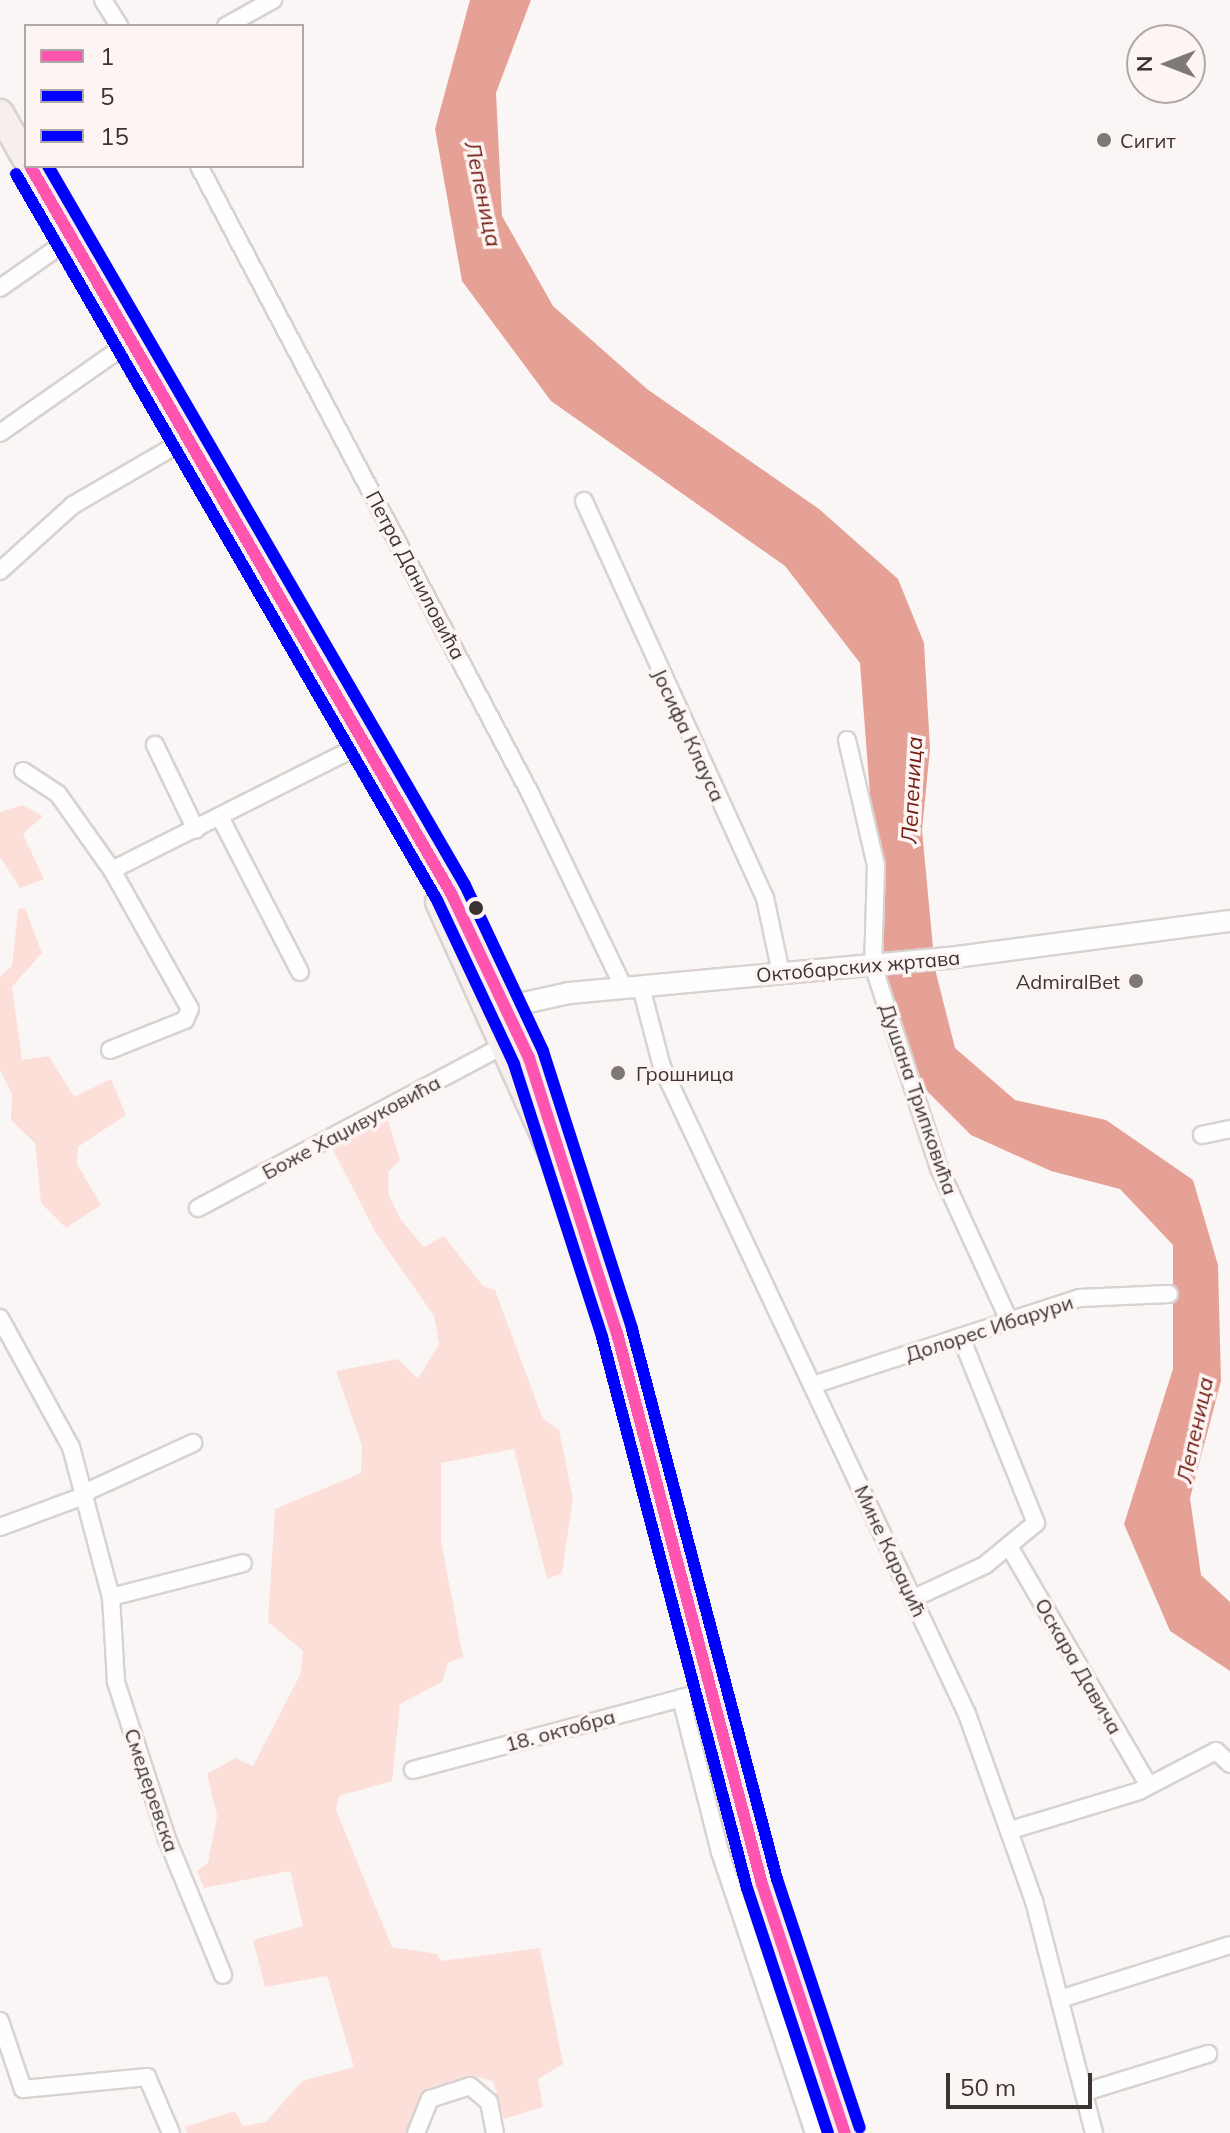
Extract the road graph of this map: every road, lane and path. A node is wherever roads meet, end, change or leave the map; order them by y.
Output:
1 (103, 0) edge
2 (273, 0) edge
3 (118, 24) edge
4 (230, 24) edge
5 (0, 113) edge
6 (14, 149) edge
7 (31, 168) edge
8 (200, 168) edge
9 (70, 239) junction
10 (0, 288) edge
11 (130, 342) junction
12 (0, 433) edge
13 (187, 439) junction
14 (584, 501) dead end
15 (0, 571) edge
16 (847, 740) dead end
17 (366, 742) junction
18 (155, 745) dead end
19 (23, 771) dead end
20 (221, 819) junction
21 (196, 830) junction
22 (112, 870) junction
23 (1230, 921) edge
24 (881, 965) junction
25 (300, 972) dead end
26 (781, 973) junction
27 (632, 988) junction
28 (497, 1008) junction
29 (503, 1046) junction
30 (110, 1050) dead end
31 (1230, 1129) edge
32 (1202, 1135) dead end
33 (561, 1167) junction
34 (198, 1208) dead end
35 (1169, 1294) dead end
36 (0, 1318) edge
37 (1008, 1318) junction
38 (961, 1337) junction
39 (813, 1385) junction
40 (193, 1443) dead end
41 (86, 1494) junction
42 (0, 1527) edge
43 (1010, 1548) junction
44 (243, 1563) dead end
45 (111, 1597) junction
46 (914, 1598) junction
47 (708, 1691) junction
48 (681, 1698) junction
49 (1230, 1764) edge
50 (413, 1770) dead end
51 (1148, 1784) junction
52 (1011, 1830) junction
53 (1230, 1945) edge
54 (223, 1975) dead end
55 (1060, 1999) junction
56 (0, 2021) edge
57 (1208, 2054) dead end
58 (1085, 2092) junction
59 (171, 2133) edge
60 (416, 2133) edge
61 (495, 2133) edge
62 (814, 2133) edge
63 (845, 2133) edge
64 (1094, 2133) edge

1 - 3 street
2 - 4 street
5 - 6 main road
7 - 9 main road
8 - 27 street, Петра Даниловића
9 - 10 street
9 - 11 main road
11 - 12 street
11 - 13 main road
13 - 15 street
13 - 17 main road
14 - 26 street, Јосифа Клауса
16 - 24 street, Душана Трипковића
17 - 20 street
17 - 28 main road
18 - 21 street
19 - 22 street
20 - 21 street
20 - 25 street
21 - 22 street
22 - 30 street
23 - 24 street, Октобарских жртава
24 - 26 street, Октобарских жртава
24 - 37 street, Душана Трипковића
26 - 27 street, Октобарских жртава
27 - 28 street, Октобарских жртава
27 - 39 street, Мине Караџић
28 - 29 main road
28 - 33 main road
29 - 33 main road
29 - 34 street, Боже Хаџивуковића
31 - 32 street
33 - 47 main road
35 - 37 street, Долорес Ибарури
36 - 41 street, Смедеревска
37 - 38 street, Долорес Ибарури
38 - 39 street, Долорес Ибарури
38 - 43 street
39 - 46 street, Мине Караџић
40 - 41 street
41 - 42 street
41 - 45 street, Смедеревска
43 - 46 street
43 - 51 street, Оскара Давича
44 - 45 street
45 - 54 street, Смедеревска
46 - 52 street, Мине Караџић
47 - 48 street, 18. октобра
47 - 63 main road
48 - 50 street, 18. октобра
48 - 62 street
49 - 51 street
51 - 52 street
52 - 55 street, Мине Караџић
53 - 55 street
55 - 58 street, Мине Караџић
56 - 59 street
57 - 58 street
58 - 64 street, Мине Караџић
60 - 61 street

